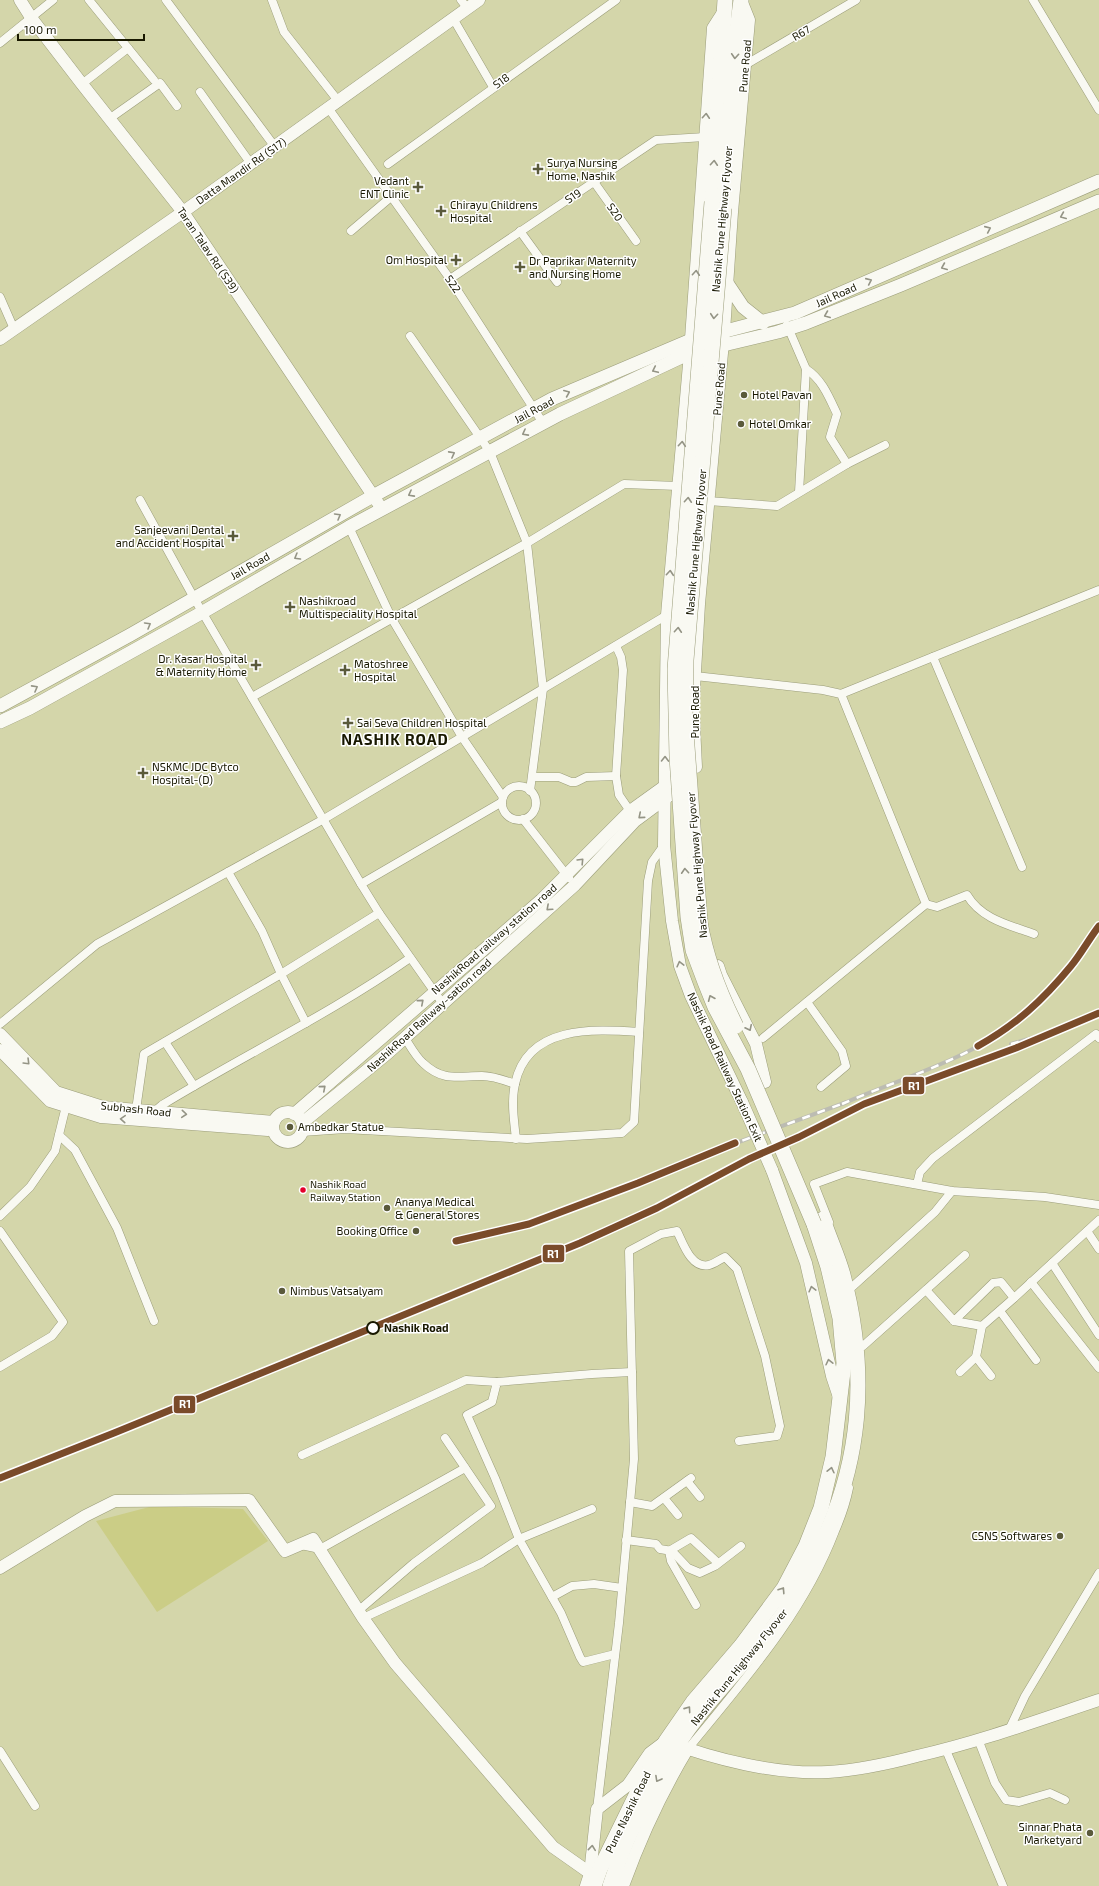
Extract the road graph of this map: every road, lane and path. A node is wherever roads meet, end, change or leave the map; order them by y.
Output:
1 (20, 0) edge
2 (53, 0) edge
3 (89, 0) edge
4 (166, 0) edge
5 (272, 0) edge
6 (479, 0) edge
7 (616, 0) edge
8 (741, 0) edge
9 (856, 0) edge
10 (1033, 0) edge
11 (464, 4) edge
12 (725, 6) edge
13 (32, 19) junction
14 (454, 20) junction
15 (0, 43) edge
16 (128, 48) junction
17 (745, 65) junction
18 (154, 80) dead end
19 (82, 84) junction
20 (493, 87) junction
21 (200, 92) dead end
22 (339, 102) junction
23 (177, 106) dead end
24 (329, 109) junction
25 (1099, 110) edge
26 (109, 119) junction
27 (705, 137) junction
28 (275, 147) junction
29 (251, 164) junction
30 (388, 164) dead end
31 (1099, 181) edge
32 (594, 182) junction
33 (392, 197) junction
34 (1099, 201) edge
35 (718, 205) junction
36 (183, 212) junction
37 (350, 231) dead end
38 (520, 231) junction
39 (636, 242) dead end
40 (450, 279) junction
41 (557, 282) dead end
42 (728, 283) junction
43 (0, 297) edge
44 (763, 323) junction
45 (784, 326) junction
46 (14, 329) junction
47 (724, 331) junction
48 (410, 336) dead end
49 (0, 339) edge
50 (723, 345) junction
51 (691, 347) junction
52 (806, 368) junction
53 (534, 409) junction
54 (543, 423) junction
55 (482, 438) junction
56 (885, 445) dead end
57 (490, 452) junction
58 (847, 464) junction
59 (678, 486) junction
60 (799, 492) junction
61 (373, 496) junction
62 (140, 500) dead end
63 (708, 501) junction
64 (382, 510) junction
65 (349, 526) junction
66 (527, 543) junction
67 (1099, 590) edge
68 (194, 598) junction
69 (203, 612) junction
70 (667, 615) junction
71 (392, 619) junction
72 (616, 646) junction
73 (933, 657) junction
74 (695, 676) junction
75 (543, 689) junction
76 (841, 694) junction
77 (252, 697) junction
78 (0, 706) edge
79 (0, 722) edge
80 (462, 737) junction
81 (696, 773) junction
82 (616, 776) junction
83 (533, 777) junction
84 (665, 786) junction
85 (530, 791) junction
86 (665, 798) junction
87 (502, 800) junction
88 (630, 811) junction
89 (324, 819) junction
90 (523, 819) junction
91 (664, 845) junction
92 (1022, 867) dead end
93 (228, 872) junction
94 (567, 875) junction
95 (361, 884) junction
96 (575, 885) junction
97 (926, 904) junction
98 (379, 913) junction
99 (1034, 934) dead end
100 (410, 958) junction
101 (281, 974) junction
102 (435, 991) junction
103 (807, 1002) junction
104 (443, 1004) junction
105 (306, 1022) junction
106 (0, 1024) edge
107 (639, 1032) junction
108 (0, 1034) edge
109 (404, 1038) junction
110 (1099, 1038) edge
111 (759, 1041) junction
112 (165, 1042) junction
113 (0, 1050) edge
114 (765, 1082) junction
115 (515, 1084) junction
116 (194, 1086) junction
117 (820, 1087) dead end
118 (66, 1106) junction
119 (136, 1110) junction
120 (155, 1112) junction
121 (294, 1114) junction
122 (274, 1126) junction
123 (302, 1127) junction
124 (59, 1135) junction
125 (516, 1139) junction
126 (917, 1184) junction
127 (952, 1191) junction
128 (1099, 1205) edge
129 (0, 1216) edge
130 (1099, 1220) edge
131 (818, 1222) junction
132 (0, 1230) edge
133 (1087, 1231) junction
134 (1099, 1249) edge
135 (965, 1255) dead end
136 (1052, 1263) junction
137 (1031, 1282) junction
138 (852, 1287) junction
139 (926, 1290) junction
140 (1014, 1298) junction
141 (1000, 1312) junction
142 (154, 1321) dead end
143 (954, 1321) junction
144 (982, 1326) junction
145 (1099, 1335) edge
146 (863, 1346) junction
147 (976, 1357) junction
148 (1036, 1360) dead end
149 (0, 1367) edge
150 (1099, 1368) edge
151 (632, 1372) junction
152 (960, 1372) dead end
153 (991, 1376) dead end
154 (497, 1382) junction
155 (840, 1398) junction
156 (445, 1438) dead end
157 (739, 1441) dead end
158 (302, 1455) dead end
159 (465, 1468) junction
160 (700, 1497) dead end
161 (664, 1498) junction
162 (630, 1502) junction
163 (592, 1509) dead end
164 (678, 1515) dead end
165 (519, 1539) junction
166 (626, 1540) junction
167 (740, 1546) dead end
168 (319, 1549) junction
169 (669, 1550) junction
170 (718, 1563) junction
171 (0, 1568) edge
172 (1099, 1572) edge
173 (622, 1588) junction
174 (552, 1597) junction
175 (696, 1605) dead end
176 (361, 1614) junction
177 (615, 1654) junction
178 (1099, 1700) edge
179 (1009, 1730) junction
180 (978, 1740) junction
181 (677, 1745) junction
182 (946, 1750) junction
183 (0, 1751) edge
184 (1065, 1800) dead end
185 (35, 1806) dead end
186 (597, 1809) junction
187 (595, 1882) edge
188 (623, 1886) edge
189 (1003, 1886) edge

1 - 13 main road, Taran Talav Rd (S39)
2 - 13 street
3 - 16 street
4 - 28 street
5 - 22 street
6 - 11 main road, Datta Mandir Rd (S17)
7 - 20 street, S18
8 - 17 main road, Pune Road
8 -> 35 highway, Nashik Pune Highway Flyover
9 - 17 street, R67
10 - 25 street
11 - 14 main road, Datta Mandir Rd (S17)
27 -> 12 main road, Nashik Road Railway Station Exit
35 -> 12 highway, Nashik Pune Highway Flyover
13 - 15 street
13 - 19 main road, Taran Talav Rd (S39)
14 - 20 street
14 - 22 main road, Datta Mandir Rd (S17)
16 - 18 street
16 - 19 street
17 - 42 main road, Pune Road
19 - 26 main road, Taran Talav Rd (S39)
20 - 30 street, S18
21 - 29 street
22 - 24 main road, Datta Mandir Rd (S17)
23 - 26 street
24 - 28 main road, Datta Mandir Rd (S17)
24 - 33 street, S22
26 - 36 main road, Taran Talav Rd (S39)
27 - 32 street, S19
51 -> 27 main road, Nashik Road Railway Station Exit
28 - 29 main road, Datta Mandir Rd (S17)
29 - 36 main road, Datta Mandir Rd (S17)
45 -> 31 main road, Jail Road
32 - 38 street, S19
32 - 39 street, S20
33 - 37 street
33 - 40 street, S22
34 -> 45 main road
35 -> 114 highway, Nashik Pune Highway Flyover, bridge
131 -> 35 highway, Nashik Pune Highway Flyover, bridge
36 - 46 main road, Datta Mandir Rd (S17)
36 - 61 main road, Taran Talav Rd (S39)
38 - 40 street, S19
38 - 41 street
40 - 53 street, S22
42 - 44 main road
42 - 47 main road, Pune Road
43 - 46 street
44 - 45 main road, Jail Road
44 - 47 main road, Jail Road
45 - 50 main road, Jail Road
45 - 52 street
46 - 49 main road, Datta Mandir Rd (S17)
47 - 50 main road, Pune Road
47 - 51 main road, Jail Road
48 - 55 street
50 - 51 main road, Jail Road
50 - 63 main road, Pune Road
53 -> 51 main road, Jail Road
51 -> 54 main road, Jail Road
59 -> 51 main road, Nashik Road Railway Station Exit
52 - 58 street
52 - 60 street
53 - 54 street, S22
53 - 55 main road, Jail Road
54 -> 57 main road, Jail Road
55 - 57 street
61 -> 55 main road, Jail Road
56 - 58 street
57 -> 64 main road, Jail Road
57 - 66 street
58 - 60 street
59 - 66 street
70 -> 59 main road, Nashik Road Railway Station Exit
60 - 63 street
61 - 64 main road, Taran Talav Rd (S39)
68 -> 61 main road, Jail Road
62 - 68 street
63 - 74 main road, Pune Road
64 - 65 main road, Jail Road
65 -> 69 main road, Jail Road
65 - 71 street
66 - 71 street
66 - 75 street
67 - 73 street
68 - 69 street
78 -> 68 main road, Jail Road
69 - 77 street
69 - 79 main road, Jail Road
70 - 72 street
84 -> 70 main road, Nashik Road Railway Station Exit
71 - 77 street
71 - 80 street
72 - 75 street
72 - 82 street
73 - 76 street
73 - 92 street
74 - 76 street
74 - 81 main road, Pune Road
75 - 80 street
75 - 83 street
76 - 97 street
77 - 89 street
80 - 87 street
80 - 89 street
81 - 84 main road, NashikRoad railway station road
81 - 86 main road, NashikRoad Railway-sation road
81 -> 111 main road, Pune Road
82 - 83 street
82 - 88 street
83 - 85 street
84 - 86 main road, Nashik Road Railway Station Exit
84 - 88 main road, NashikRoad railway station road
85 - 87 street
85 - 90 street
86 - 91 main road, Nashik Road Railway Station Exit
86 -> 96 main road, NashikRoad Railway-sation road
87 - 90 street
87 - 95 street
94 -> 88 main road, NashikRoad railway station road
89 - 93 street
89 - 95 street
90 - 94 street
91 - 107 street
155 -> 91 main road, Nashik Road Railway Station Exit, bridge
93 - 101 street
93 - 106 street
94 - 96 street
94 - 102 main road, NashikRoad railway station road
95 - 98 street
96 -> 104 main road, NashikRoad Railway-sation road
97 - 99 street
97 - 103 street
98 - 100 street
98 - 101 street
100 - 102 street
100 - 105 street
101 - 105 street
101 - 112 street
102 - 104 street
121 -> 102 main road, NashikRoad railway station road
103 - 111 street
103 - 117 street
104 - 109 main road, NashikRoad Railway-sation road
105 - 116 street
107 - 115 street
107 - 125 street
108 -> 119 main road, Subhash Road
109 - 115 street
109 - 123 main road, NashikRoad Railway-sation road
110 - 126 street
111 - 114 main road, Pune Road
112 - 116 street
112 - 119 street
113 - 118 main road, Subhash Road
114 - 131 highway, Nashik Pune Highway Flyover
115 - 125 street
116 - 120 street
122 -> 118 main road, Subhash Road
118 - 124 street
119 - 120 main road, Subhash Road
120 -> 122 main road, Subhash Road
121 - 122 main road
121 - 123 main road
122 - 123 main road
123 - 125 street
124 - 129 street
124 - 142 street
126 - 127 street
126 - 138 street
127 - 128 street
127 - 138 street
130 - 133 street
131 - 155 highway, Nashik Pune Highway Flyover
131 - 181 highway, Nashik Pune Highway Flyover
132 - 149 street
133 - 134 street
133 - 136 street
135 - 139 street
136 - 137 street
136 - 145 street
137 - 140 street
137 - 150 street
138 - 146 street
139 - 143 street
139 - 146 street
140 - 141 street
140 - 143 street
141 - 144 street
141 - 148 street
143 - 144 street
144 - 147 street
146 - 181 street
147 - 152 street
147 - 153 street
151 - 154 street
151 - 157 street
151 - 162 street
154 - 158 street
154 - 165 street
181 -> 155 highway, Nashik Pune Highway Flyover
156 - 159 street
159 - 168 street
159 - 176 street
160 - 161 street
161 - 162 street
161 - 164 street
162 - 166 street
163 - 165 street
165 - 174 street
165 - 176 street
166 - 169 street
166 - 173 street
167 - 170 street
168 - 171 main road
168 - 176 main road
169 - 170 street
169 - 170 street
169 - 175 street
172 - 179 street
173 - 174 street
173 - 177 street
174 - 177 street
176 - 187 main road
177 - 186 street
178 - 179 main road
179 - 180 main road
180 - 182 main road
180 - 184 street
181 - 182 main road
181 - 186 main road
181 - 187 highway, Pune Nashik Road
181 - 188 main road
182 - 189 street
183 - 185 street
187 -> 186 main road

